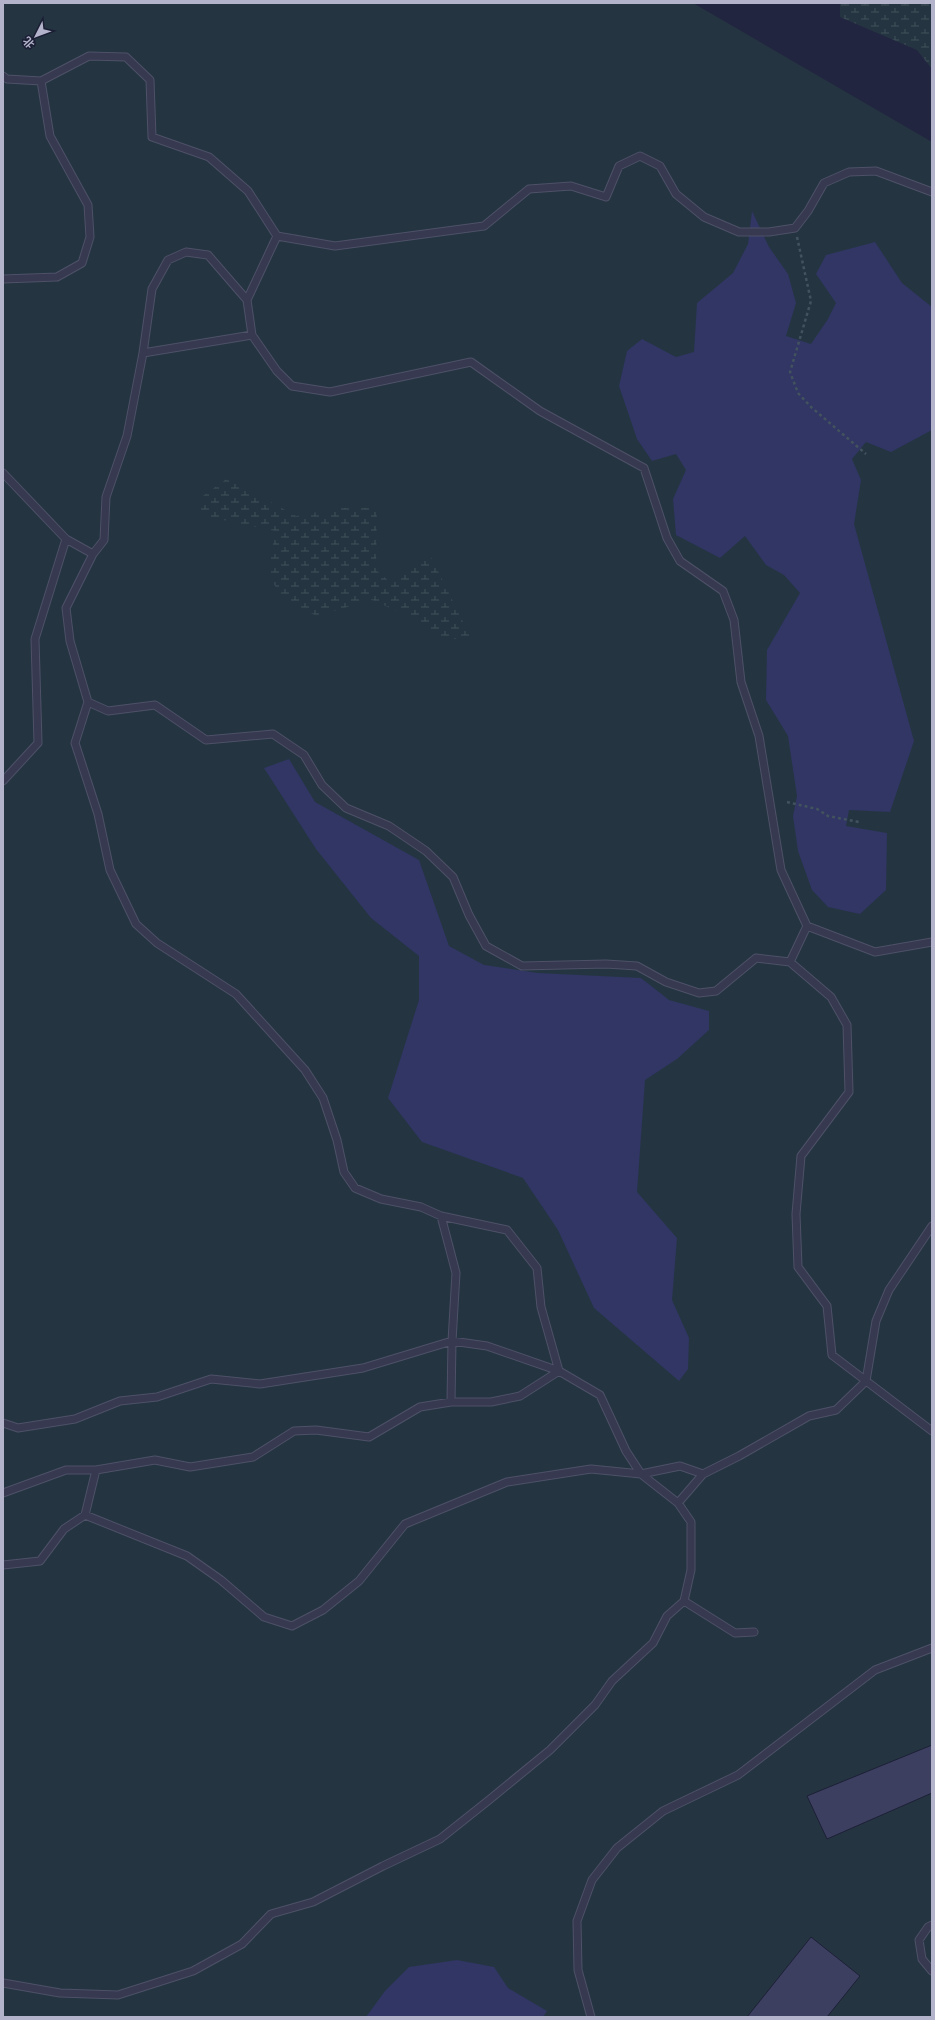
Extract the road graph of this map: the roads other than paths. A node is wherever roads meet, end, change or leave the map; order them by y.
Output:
1 (3, 76) edge
2 (41, 81) junction
3 (932, 192) edge
4 (277, 236) junction
5 (3, 279) edge
6 (247, 300) junction
7 (252, 335) junction
8 (143, 353) junction
9 (3, 473) edge
10 (66, 539) junction
11 (93, 554) junction
12 (88, 702) junction
13 (3, 781) edge
14 (807, 926) junction
15 (932, 942) edge
16 (790, 962) junction
17 (441, 1216) junction
18 (932, 1226) edge
19 (452, 1341) junction
20 (559, 1371) junction
21 (866, 1381) junction
22 (451, 1402) junction
23 (3, 1423) edge
24 (932, 1431) edge
25 (96, 1470) junction
26 (641, 1474) junction
27 (702, 1474) junction
28 (3, 1493) edge
29 (678, 1503) junction
30 (85, 1515) junction
31 (3, 1565) edge
32 (684, 1601) junction
33 (754, 1632) dead end
34 (932, 1648) edge
35 (932, 1925) edge
36 (932, 1971) edge
37 (3, 1983) edge
38 (591, 2017) edge

1 - 2 lane
2 - 4 lane
2 - 5 lane
3 - 4 lane
4 - 6 lane
6 - 7 lane
6 - 8 lane
7 - 8 lane
7 - 14 lane
8 - 11 lane
9 - 10 lane
10 - 11 lane
10 - 13 lane
11 - 12 lane
12 - 16 lane
12 - 17 lane
14 - 15 lane
14 - 16 lane
16 - 21 lane
17 - 19 lane
17 - 20 lane
18 - 21 lane
19 - 20 lane
19 - 22 lane
19 - 23 lane
20 - 22 lane
20 - 26 lane
21 - 24 lane
21 - 27 lane
22 - 25 lane
25 - 28 lane
25 - 30 lane
26 - 27 lane
26 - 29 lane
26 - 30 lane
27 - 29 lane
29 - 32 lane
30 - 31 lane
32 - 33 lane
32 - 37 lane
34 - 38 lane
35 - 36 lane

